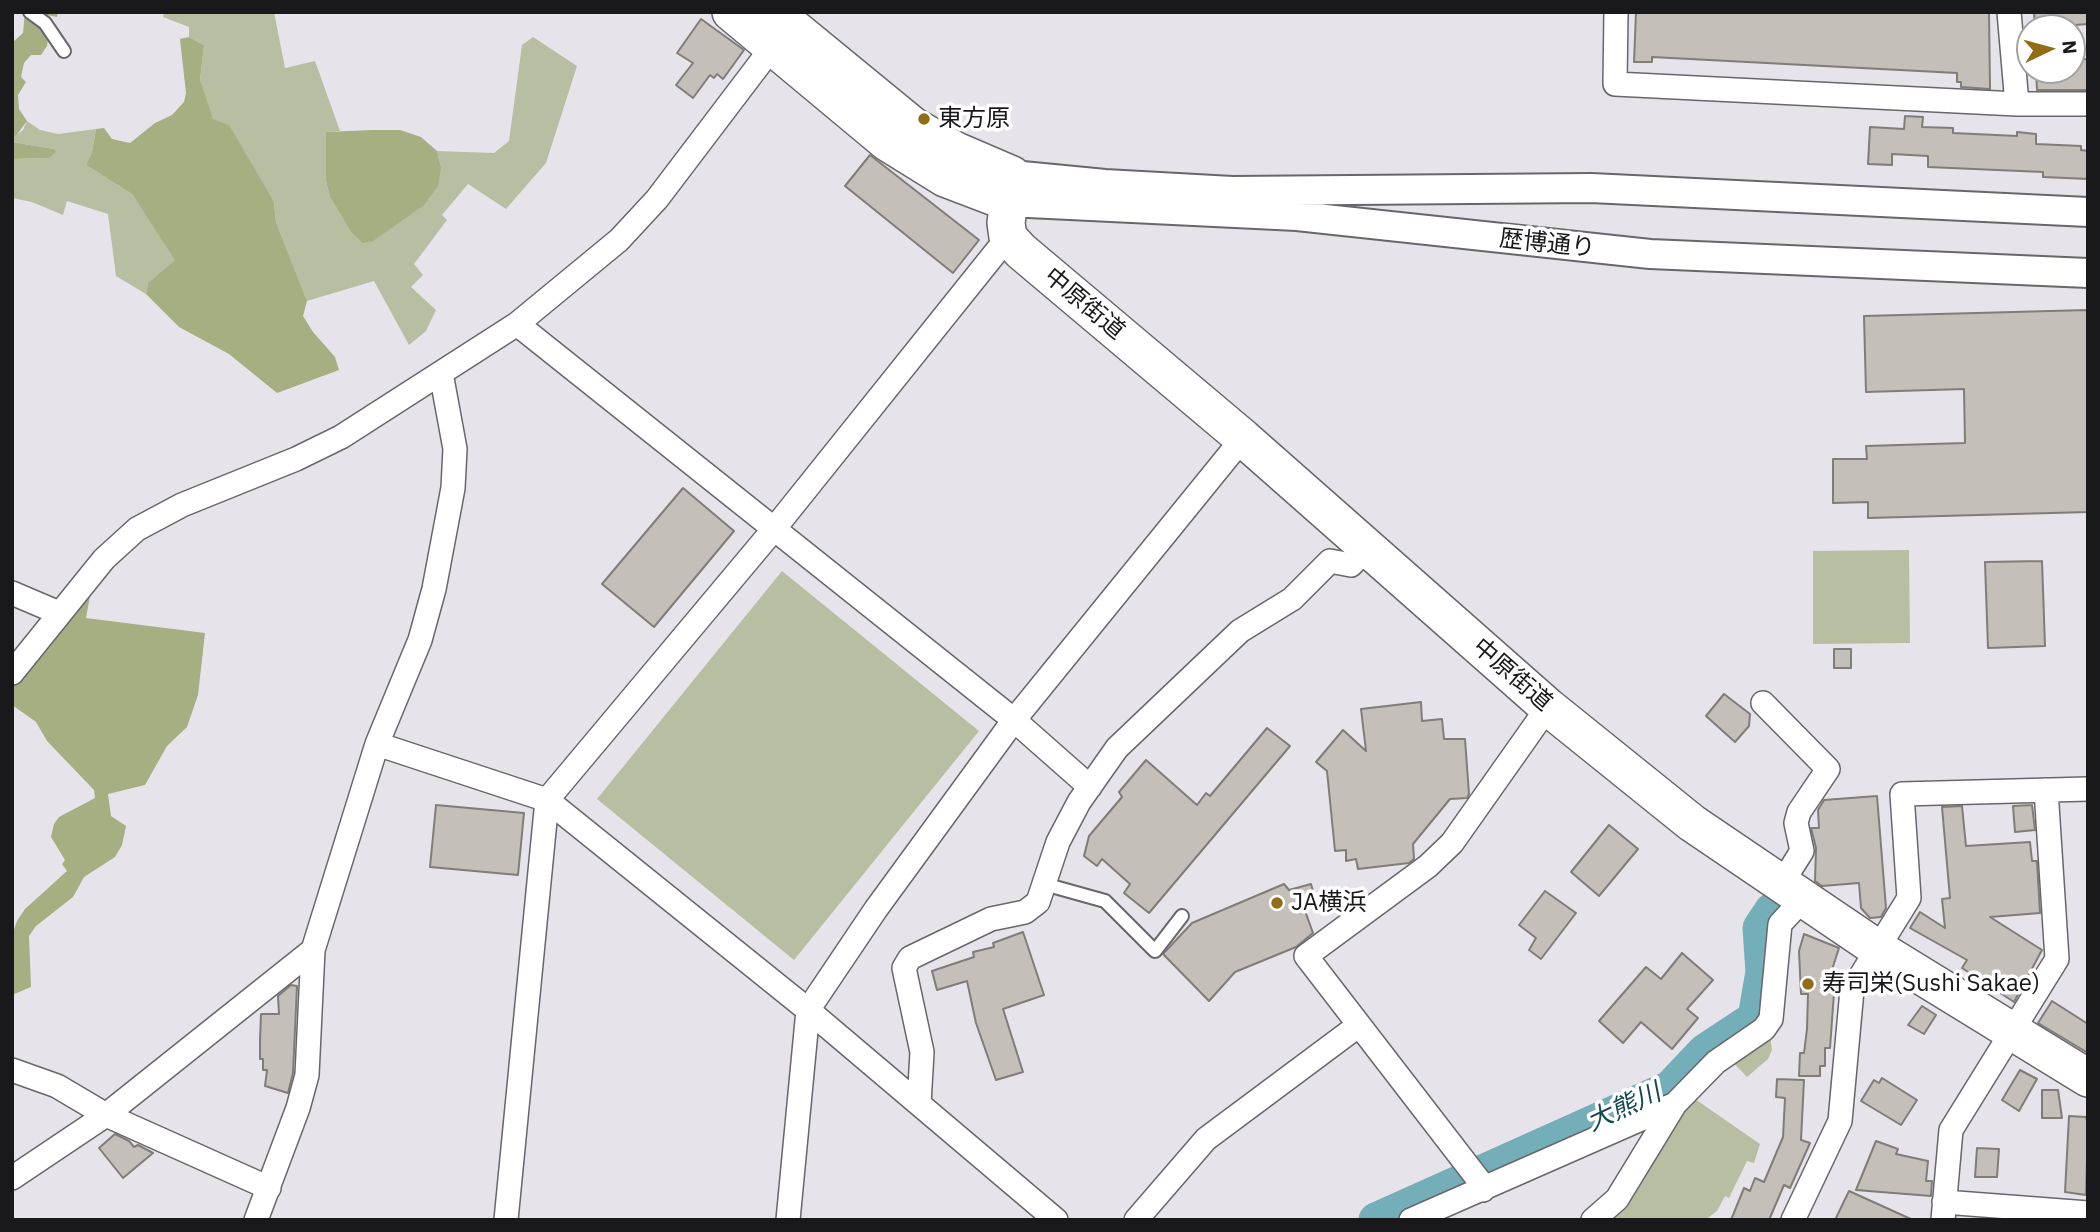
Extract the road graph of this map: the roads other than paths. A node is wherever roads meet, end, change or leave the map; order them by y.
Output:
1 (30, 12) edge
2 (731, 12) edge
3 (1616, 12) edge
4 (2008, 12) edge
5 (784, 24) edge
6 (64, 51) dead end
7 (2017, 104) junction
8 (2088, 104) edge
9 (1009, 205) junction
10 (2088, 212) edge
11 (2088, 273) edge
12 (517, 324) junction
13 (441, 373) junction
14 (1243, 438) junction
15 (774, 529) junction
16 (1366, 549) junction
17 (12, 593) edge
18 (59, 612) junction
19 (12, 673) edge
20 (1763, 703) dead end
21 (1548, 707) junction
22 (1014, 720) junction
23 (377, 744) junction
24 (1090, 787) junction
25 (2088, 789) edge
26 (2046, 790) junction
27 (547, 800) junction
28 (1044, 884) junction
29 (1793, 890) junction
30 (1182, 916) dead end
31 (1878, 948) junction
32 (313, 950) junction
33 (808, 1010) junction
34 (1359, 1025) junction
35 (2013, 1032) junction
36 (12, 1070) edge
37 (2088, 1078) edge
38 (919, 1104) junction
39 (1675, 1104) junction
40 (106, 1115) junction
41 (12, 1178) edge
42 (1478, 1181) junction
43 (269, 1188) junction
44 (1944, 1211) edge
45 (2088, 1213) edge
46 (256, 1220) edge
47 (506, 1220) edge
48 (788, 1220) edge
49 (1056, 1220) edge
50 (1136, 1220) edge
51 (1411, 1220) edge
52 (1593, 1220) edge
53 (1793, 1220) edge

1 - 6 lane
2 - 5 main road, 中原街道
3 - 7 street
4 - 7 street
5 - 9 main road, 中原街道
5 - 12 street
7 - 8 street
9 - 10 street, 歴博通り
9 - 11 street, 歴博通り
9 - 14 main road, 中原街道
9 - 15 street
12 - 13 street
12 - 15 street
13 - 18 street
13 - 23 street
14 - 16 main road, 中原街道
14 - 22 street
15 - 22 street
15 - 27 street
16 - 21 main road, 中原街道
16 - 24 street
17 - 18 street
18 - 19 street
20 - 29 street
21 - 29 main road, 中原街道
21 - 34 street
22 - 24 street
22 - 33 street
23 - 27 street
23 - 32 street
24 - 28 street
25 - 26 street
26 - 31 street
26 - 35 street
27 - 33 street
27 - 47 street
28 - 30 lane
28 - 38 street
29 - 31 main road, 中原街道
29 - 39 street
31 - 35 main road, 中原街道
31 - 53 street
32 - 40 street
32 - 43 street
33 - 38 street
33 - 48 street
34 - 42 street
34 - 50 street
35 - 37 main road, 中原街道
35 - 44 street
36 - 40 street
38 - 49 street
39 - 42 street
39 - 52 street
40 - 41 street
40 - 43 street
42 - 51 street
43 - 46 street
44 - 45 street

